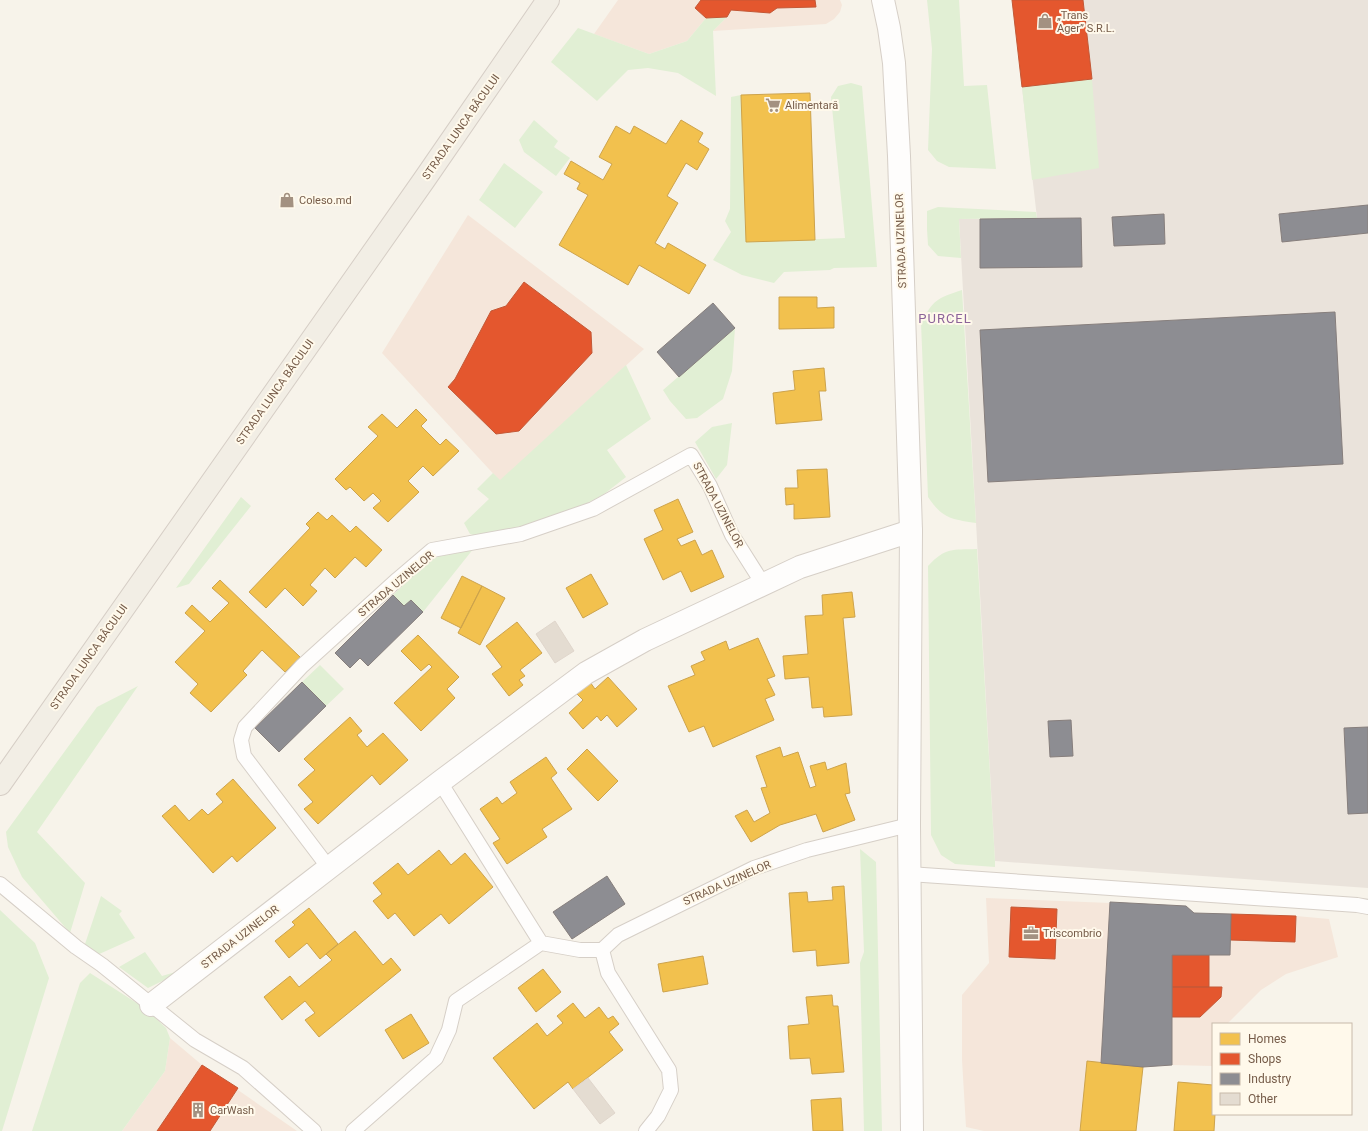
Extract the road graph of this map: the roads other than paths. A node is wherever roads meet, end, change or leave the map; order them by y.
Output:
1 (548, 0) edge
2 (883, 0) edge
3 (911, 531) junction
4 (763, 584) junction
5 (440, 782) junction
6 (0, 784) edge
7 (909, 825) junction
8 (330, 868) junction
9 (909, 874) junction
10 (0, 884) edge
11 (1368, 907) edge
12 (541, 943) junction
13 (602, 950) junction
14 (151, 1005) junction
15 (314, 1131) edge
16 (353, 1131) edge
17 (646, 1131) edge
18 (912, 1131) edge

1 - 6 main road, STRADA LUNCA BÂCULUI
2 - 3 street, STRADA UZINELOR
3 - 4 street, STRADA UZINELOR
3 - 7 street, STRADA UZINELOR
4 - 5 street, STRADA UZINELOR
4 - 8 lane, STRADA UZINELOR
5 - 8 street, STRADA UZINELOR
5 - 12 lane
7 - 9 street, STRADA UZINELOR
7 - 13 lane, STRADA UZINELOR
8 - 14 street, STRADA UZINELOR
9 - 11 lane
9 - 18 street, STRADA UZINELOR
10 - 14 lane
12 - 13 lane
12 - 16 lane
13 - 17 lane
14 - 15 lane

